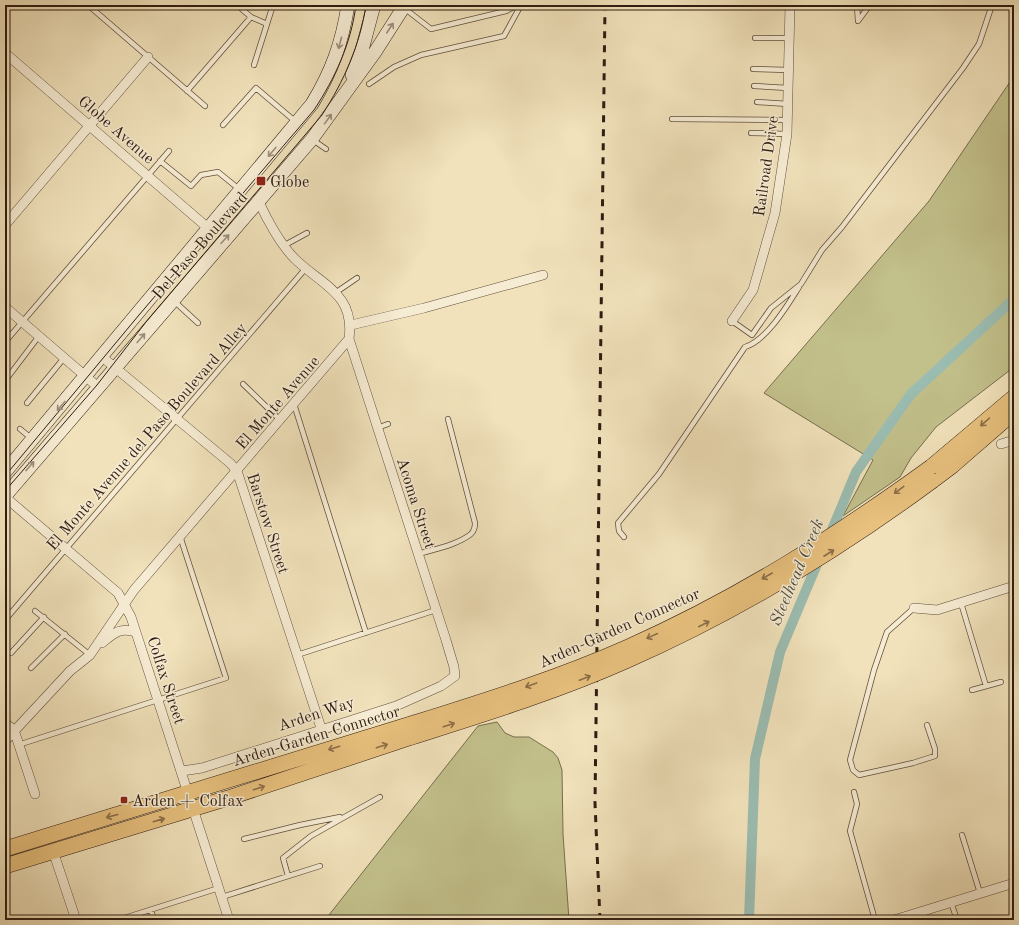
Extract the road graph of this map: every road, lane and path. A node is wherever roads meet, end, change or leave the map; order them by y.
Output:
1 (88, 5) edge
2 (237, 5) edge
3 (273, 5) edge
4 (348, 5) edge
5 (374, 5) edge
6 (517, 5) edge
7 (521, 5) edge
8 (790, 5) edge
9 (857, 5) edge
10 (870, 5) edge
11 (992, 5) edge
12 (404, 7) edge
13 (251, 17) junction
14 (267, 24) junction
15 (755, 38) dead end
16 (790, 38) junction
17 (5, 53) edge
18 (148, 57) junction
19 (254, 65) dead end
20 (753, 70) dead end
21 (789, 70) junction
22 (368, 84) dead end
23 (754, 86) dead end
24 (788, 88) junction
25 (187, 91) junction
26 (344, 94) junction
27 (757, 102) dead end
28 (788, 104) junction
29 (205, 106) dead end
30 (672, 119) dead end
31 (787, 120) junction
32 (297, 123) junction
33 (223, 125) dead end
34 (90, 126) junction
35 (751, 133) dead end
36 (787, 134) junction
37 (312, 139) junction
38 (326, 149) dead end
39 (169, 152) dead end
40 (160, 161) junction
41 (148, 176) junction
42 (240, 189) junction
43 (259, 202) junction
44 (5, 225) edge
45 (208, 228) junction
46 (307, 234) dead end
47 (285, 245) junction
48 (306, 268) junction
49 (543, 275) dead end
50 (357, 278) dead end
51 (801, 284) junction
52 (335, 293) junction
53 (173, 300) junction
54 (5, 307) edge
55 (732, 321) joint
56 (22, 322) junction
57 (198, 323) dead end
58 (351, 325) junction
59 (39, 336) junction
60 (349, 339) junction
61 (5, 342) edge
62 (101, 356) junction
63 (64, 358) junction
64 (115, 367) junction
65 (86, 375) junction
66 (5, 381) edge
67 (243, 384) dead end
68 (98, 387) junction
69 (1014, 397) edge
70 (27, 403) dead end
71 (294, 404) junction
72 (1014, 412) edge
73 (178, 419) junction
74 (448, 419) dead end
75 (280, 420) junction
76 (388, 424) dead end
77 (377, 428) junction
78 (20, 429) dead end
79 (32, 440) junction
80 (1014, 440) edge
81 (1001, 444) dead end
82 (237, 471) junction
83 (5, 472) edge
84 (931, 474) junction
85 (5, 496) edge
86 (180, 536) junction
87 (624, 538) dead end
88 (66, 549) junction
89 (418, 554) junction
90 (1014, 586) edge
91 (961, 603) junction
92 (125, 604) junction
93 (914, 608) joint
94 (436, 610) junction
95 (35, 611) dead end
96 (44, 617) junction
97 (5, 620) edge
98 (136, 632) junction
99 (366, 632) junction
100 (65, 634) junction
101 (92, 652) junction
102 (11, 653) dead end
103 (297, 655) junction
104 (31, 668) dead end
105 (454, 676) joint
106 (1001, 682) dead end
107 (986, 686) junction
108 (972, 690) dead end
109 (158, 701) junction
110 (5, 722) edge
111 (927, 725) dead end
112 (14, 730) junction
113 (322, 730) junction
114 (412, 731) junction
115 (5, 741) edge
116 (18, 745) junction
117 (182, 771) junction
118 (854, 792) dead end
119 (190, 793) junction
120 (35, 794) dead end
121 (380, 797) dead end
122 (195, 809) junction
123 (344, 816) junction
124 (962, 835) dead end
125 (244, 840) dead end
126 (5, 849) edge
127 (53, 851) junction
128 (5, 866) edge
129 (320, 866) dead end
130 (288, 876) junction
131 (1014, 883) edge
132 (220, 893) junction
133 (980, 893) junction
134 (951, 902) junction
135 (151, 910) junction
136 (76, 920) edge
137 (118, 920) edge
138 (154, 920) edge
139 (229, 920) edge
140 (875, 920) edge
141 (894, 920) edge
142 (957, 920) edge

1 - 18 lane
2 - 13 lane
3 - 14 lane
4 -> 32 main road, Del Paso Boulevard
5 - 26 main road
6 - 12 lane
7 - 22 lane
8 - 16 street, Railroad Drive
9 - 10 lane
11 - 51 lane
26 -> 12 main road, Del Paso Boulevard
13 - 14 lane
13 - 25 lane
14 - 19 lane
15 - 16 lane
16 - 21 street, Railroad Drive
17 - 34 street, Globe Avenue
18 - 25 lane
18 - 34 street
20 - 21 lane
21 - 24 street, Railroad Drive
23 - 24 lane
24 - 28 street, Railroad Drive
25 - 29 lane
37 -> 26 main road, Del Paso Boulevard
27 - 28 lane
28 - 31 street, Railroad Drive
30 - 31 lane
31 - 36 street, Railroad Drive
32 - 33 lane
32 -> 42 main road, Del Paso Boulevard
34 - 41 street, Globe Avenue
34 - 44 street
35 - 36 lane
36 - 55 street, Railroad Drive
37 - 38 lane
37 - 43 main road, Del Paso Boulevard
39 - 40 lane
40 - 41 lane
40 - 42 lane
41 - 45 street, Globe Avenue
41 - 56 lane
42 - 45 main road, Del Paso Boulevard
43 - 47 street
53 -> 43 main road, Del Paso Boulevard
45 - 62 main road, Del Paso Boulevard
46 - 47 lane
47 - 48 street
48 - 52 street
48 - 73 lane, El Monte Avenue del Paso Boulevard Alley
49 - 58 street
50 - 52 lane
51 - 55 lane
51 - 87 lane
52 - 58 street
53 - 57 lane
64 -> 53 main road, Del Paso Boulevard
54 - 56 street
56 - 59 street
56 - 61 lane
58 - 60 street
59 - 63 street
59 - 66 lane
60 - 71 street, El Monte Avenue
60 - 77 street, Acoma Street
62 - 64 street, Barstow Street
62 - 65 main road, Del Paso Boulevard
63 - 65 street
63 - 70 lane
64 - 68 main road, Del Paso Boulevard
64 - 73 street, Barstow Street
65 - 68 street
65 -> 79 main road, Del Paso Boulevard
67 - 75 lane
85 -> 68 main road, Del Paso Boulevard
69 -> 84 main road, Arden-Garden Connector
71 - 75 street, El Monte Avenue
71 - 99 lane
72 - 84 main road, Arden-Garden Connector
73 - 82 street, Barstow Street
73 - 88 lane, El Monte Avenue del Paso Boulevard Alley
74 - 89 lane
75 - 82 street, El Monte Avenue
76 - 77 lane
77 - 89 street, Acoma Street
78 - 79 lane
79 - 83 main road, Del Paso Boulevard
80 - 81 street
82 - 86 street, El Monte Avenue
82 - 103 street, Barstow Street
84 - 114 main road, Arden-Garden Connector, bridge
85 - 88 street, Colfax Street
86 - 92 street, El Monte Avenue
86 - 109 lane
88 - 92 street, Colfax Street
88 - 97 lane, El Monte Avenue del Paso Boulevard Alley
89 - 94 street, Acoma Street
90 - 91 street
91 - 93 street
91 - 107 lane
92 - 98 street, Colfax Street
92 - 101 street, El Monte Avenue
93 - 111 lane
94 - 99 lane
94 - 105 street, Acoma Street
95 - 96 lane
96 - 100 lane
96 - 102 lane
98 - 101 street, El Monte Avenue
98 - 109 street, Colfax Street
99 - 103 lane
100 - 101 lane
100 - 104 lane
101 - 112 street, El Monte Avenue
103 - 113 street, Barstow Street
105 - 113 street, Arden Way
106 - 107 lane
107 - 108 lane
109 - 116 lane
109 - 117 street, Colfax Street
110 - 112 street
112 - 115 street, El Monte Avenue
112 - 116 street
113 - 117 street, Arden Way
114 -> 119 main road, Arden-Garden Connector
122 -> 114 main road, Arden-Garden Connector
116 - 120 street
117 - 119 street, Colfax Street
118 - 140 lane
119 - 122 street, Colfax Street
119 -> 126 main road
121 - 123 lane
127 -> 122 main road
122 - 132 street, Colfax Street
123 - 125 lane
123 - 130 lane
124 - 133 lane
127 - 128 main road
127 - 136 street
129 - 130 lane
130 - 132 lane
131 - 133 street
132 - 135 lane
132 - 139 street, Colfax Street
133 - 134 street
134 - 141 street
134 - 142 lane
135 - 137 lane
135 - 138 lane

